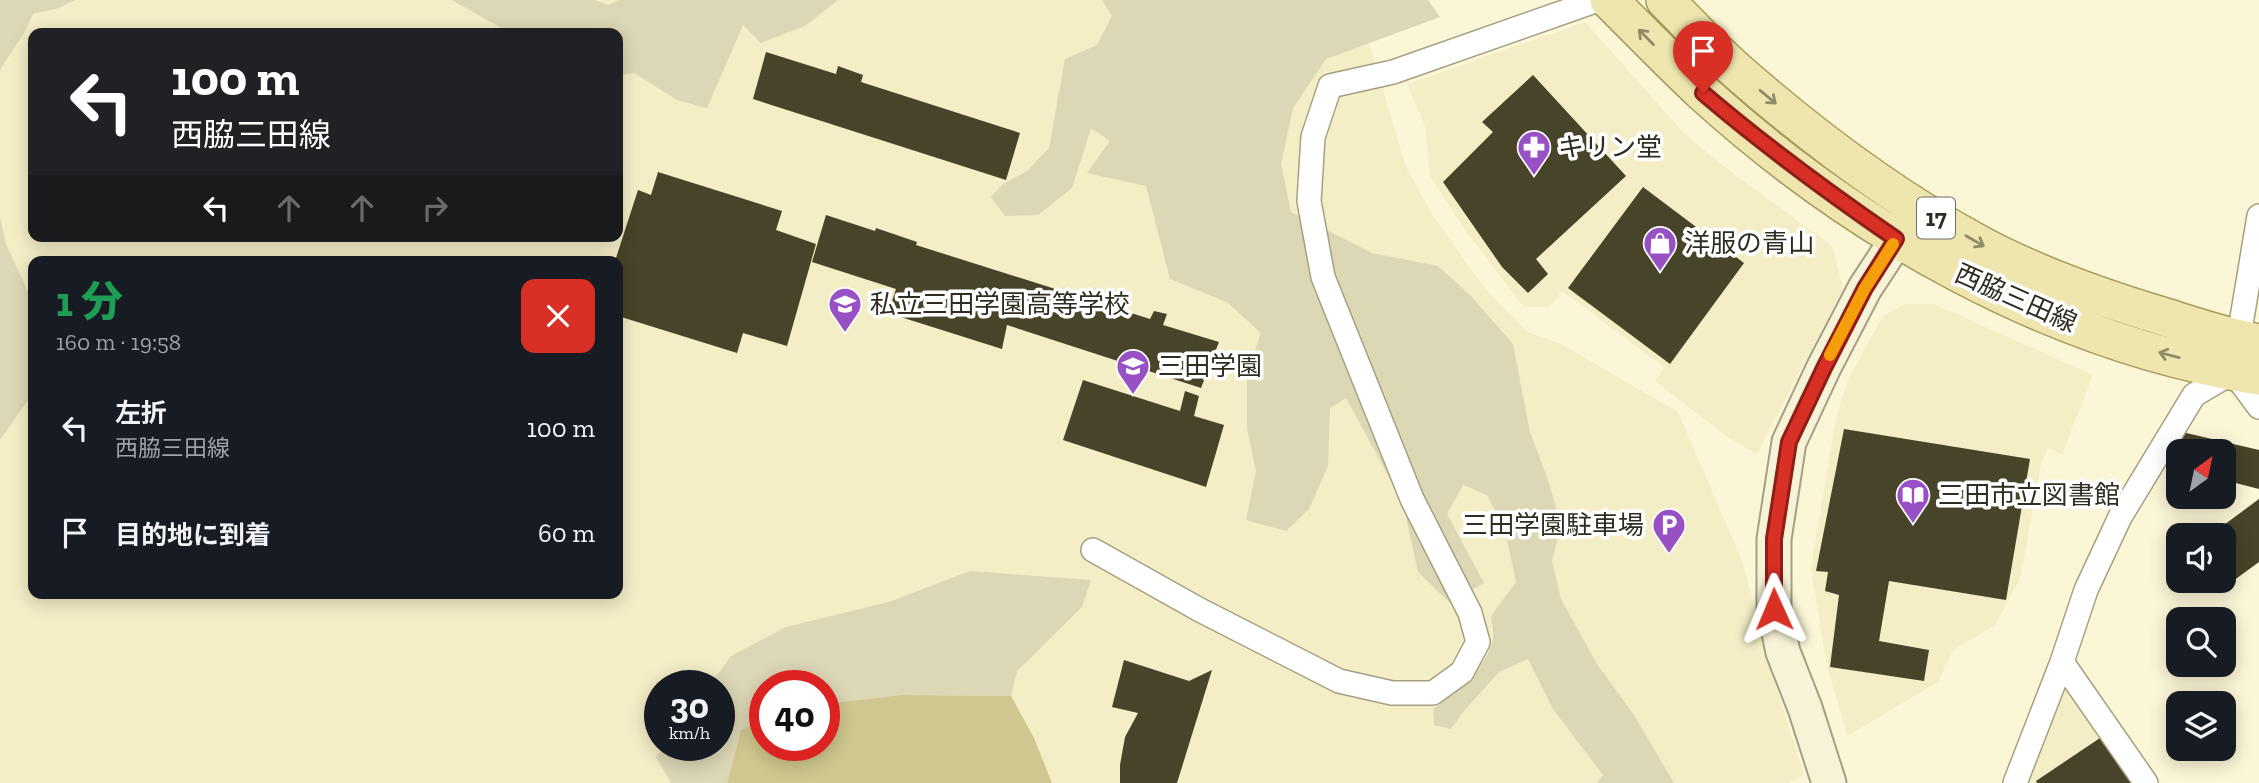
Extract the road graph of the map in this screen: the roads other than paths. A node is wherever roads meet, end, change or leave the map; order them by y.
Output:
1 (1598, 0) edge
2 (1609, 0) edge
3 (1665, 0) edge
4 (1918, 207) junction
5 (2259, 216) edge
6 (1896, 239) junction
7 (2247, 358) edge
8 (2259, 407) edge
9 (1093, 550) dead end
10 (2062, 663) junction
11 (1829, 783) edge
12 (2015, 783) edge
13 (2147, 783) edge

1 - 9 street
6 -> 2 main road, 西脇三田線 / 17
3 -> 4 main road, 西脇三田線 / 17
4 - 6 street
4 -> 7 main road, 西脇三田線 / 17
5 - 7 street
7 -> 6 main road, 西脇三田線 / 17
6 - 11 street
7 - 8 street
7 - 10 street
10 - 12 street
10 - 13 street

